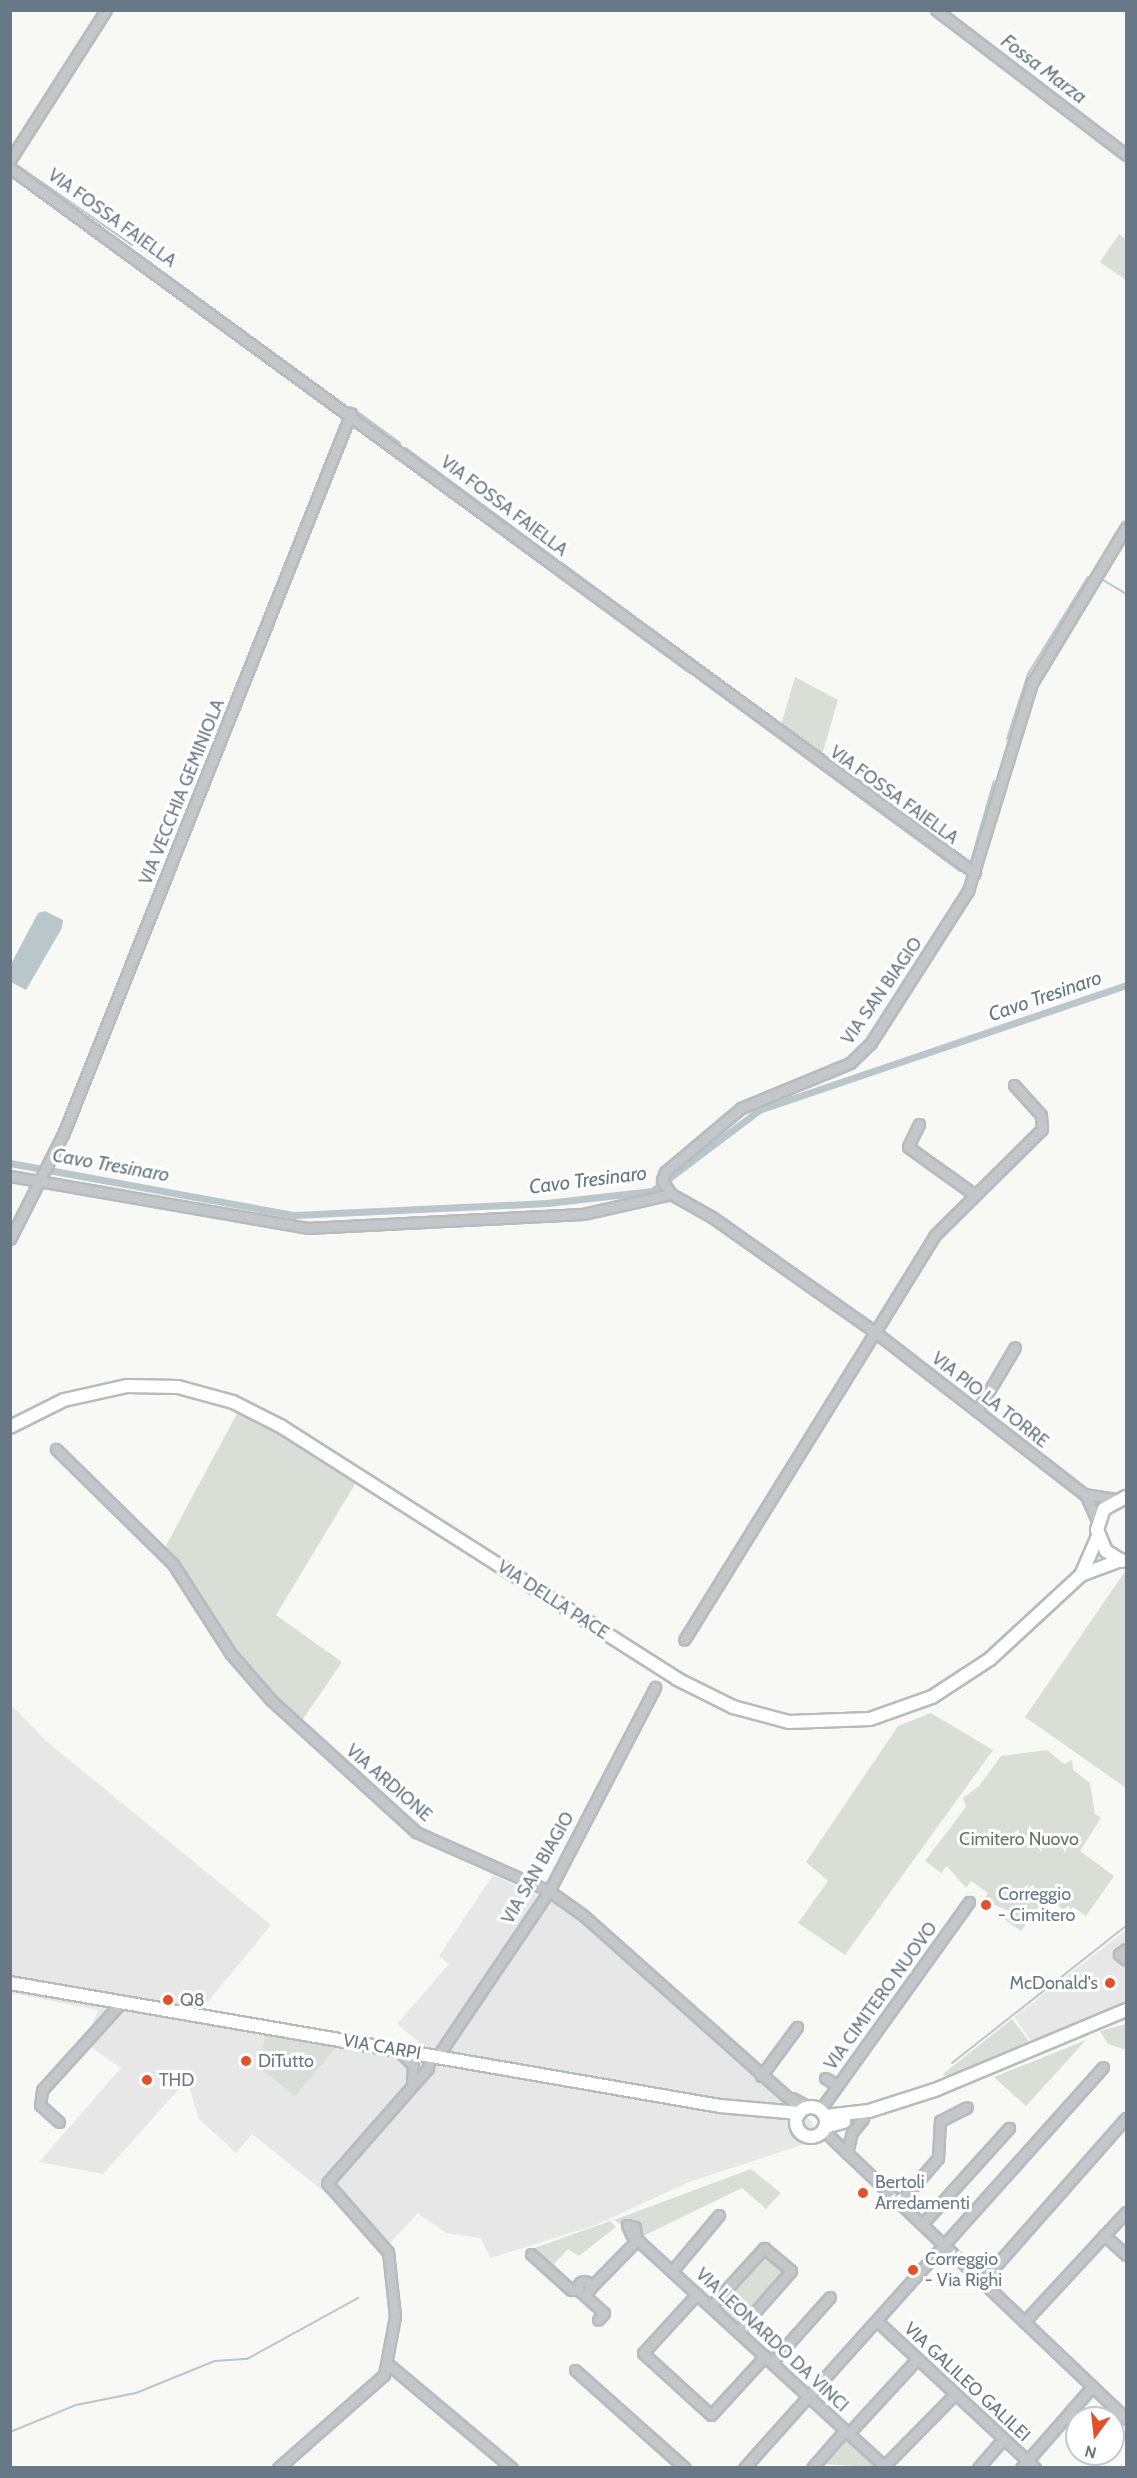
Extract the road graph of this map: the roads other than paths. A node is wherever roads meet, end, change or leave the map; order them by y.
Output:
1 (106, 10) edge
2 (936, 10) edge
3 (1126, 155) edge
4 (10, 160) edge
5 (10, 168) edge
6 (351, 413) junction
7 (1126, 527) edge
8 (975, 873) junction
9 (1014, 1084) dead end
10 (919, 1124) dead end
11 (10, 1176) edge
12 (38, 1180) junction
13 (667, 1187) junction
14 (975, 1195) junction
15 (10, 1239) edge
16 (875, 1332) junction
17 (1015, 1347) dead end
18 (977, 1411) junction
19 (10, 1427) edge
20 (56, 1449) dead end
21 (1084, 1494) junction
22 (1122, 1498) edge
23 (1098, 1523) junction
24 (1098, 1536) junction
25 (1124, 1561) edge
26 (1082, 1575) junction
27 (684, 1640) dead end
28 (655, 1687) dead end
29 (549, 1891) junction
30 (969, 1902) dead end
31 (1126, 1949) edge
32 (1126, 1960) edge
33 (10, 1983) edge
34 (121, 2003) junction
35 (1126, 2010) edge
36 (1112, 2019) junction
37 (1126, 2019) edge
38 (797, 2027) dead end
39 (396, 2050) junction
40 (432, 2060) junction
41 (1103, 2067) dead end
42 (415, 2073) junction
43 (761, 2076) junction
44 (825, 2078) dead end
45 (411, 2084) junction
46 (837, 2085) junction
47 (935, 2090) junction
48 (967, 2107) dead end
49 (753, 2111) junction
50 (813, 2115) junction
51 (1126, 2118) edge
52 (863, 2119) junction
53 (59, 2121) dead end
54 (798, 2127) junction
55 (1009, 2128) dead end
56 (847, 2153) junction
57 (901, 2201) junction
58 (1126, 2212) edge
59 (719, 2215) dead end
60 (924, 2222) junction
61 (1104, 2235) junction
62 (947, 2242) junction
63 (531, 2254) dead end
64 (1126, 2255) edge
65 (672, 2271) junction
66 (983, 2280) junction
67 (584, 2290) junction
68 (698, 2294) junction
69 (830, 2297) dead end
70 (711, 2306) junction
71 (598, 2320) dead end
72 (877, 2321) junction
73 (1023, 2322) junction
74 (738, 2331) junction
75 (769, 2359) junction
76 (917, 2359) junction
77 (388, 2364) junction
78 (575, 2370) dead end
79 (1091, 2388) junction
80 (955, 2394) junction
81 (809, 2397) junction
82 (1126, 2420) edge
83 (847, 2432) junction
84 (1003, 2439) junction
85 (1025, 2464) edge
86 (885, 2467) edge
87 (278, 2468) edge
88 (512, 2468) edge
89 (685, 2468) edge
90 (744, 2468) edge
91 (812, 2468) edge
92 (978, 2468) edge
93 (1035, 2468) edge

1 - 4 street
2 - 3 street
5 - 6 street, VIA FOSSA FAIELLA
6 - 8 street, VIA FOSSA FAIELLA
6 - 12 street, VIA VECCHIA GEMINIOLA
7 - 8 street, VIA SAN BIAGIO
8 - 13 street, VIA SAN BIAGIO
9 - 14 street
10 - 14 street
11 - 12 street
12 - 13 street
12 - 15 street
13 - 16 street
14 - 16 street
16 - 18 street, VIA PIO LA TORRE
16 - 27 street
17 - 18 street
18 - 21 street, VIA PIO LA TORRE
19 - 26 main road, VIA DELLA PACE
20 - 29 street, VIA ARDIONE
21 - 22 street, VIA PIO LA TORRE
21 - 23 street, VIA PIO LA TORRE
22 - 23 main road
23 - 24 main road
24 - 25 main road
24 - 26 main road, VIA DELLA PACE
25 - 26 main road, VIA DELLA PACE
28 - 29 street, VIA SAN BIAGIO
29 - 40 street, VIA SAN BIAGIO
29 - 43 street, VIA ARDIONE
30 - 46 street, VIA CIMITERO NUOVO
31 - 32 street
33 - 34 main road, VIA CARPI
34 - 39 main road, VIA CARPI
34 - 53 street
35 - 36 main road
36 - 37 main road
36 - 47 main road
38 - 43 street
39 - 40 main road, VIA CARPI
39 - 42 street
40 - 42 street
40 - 45 street
40 - 49 main road, VIA CARPI
41 - 62 street
42 - 45 street
43 - 50 street, VIA ARDIONE
44 - 46 street
45 - 77 street
46 - 50 street, VIA CIMITERO NUOVO
47 - 50 main road
47 - 52 main road
48 - 57 street
49 - 50 main road, VIA CARPI
49 - 54 main road, VIA CARPI
50 - 52 main road
50 - 54 main road
50 - 54 main road, VIA CARPI
50 - 56 street, VIA ARDIONE
51 - 66 street
52 - 56 street
55 - 60 street
56 - 57 street, VIA ARDIONE
57 - 60 street, VIA ARDIONE
58 - 61 street
59 - 65 street
60 - 62 street, VIA ARDIONE
61 - 64 street
61 - 73 street
62 - 66 street, VIA ARDIONE
62 - 72 street
63 - 67 street
65 - 67 street, VIA LEONARDO DA VINCI
65 - 68 street, VIA LEONARDO DA VINCI
66 - 73 street, VIA ARDIONE
67 - 71 street
68 - 70 street, VIA LEONARDO DA VINCI
68 - 75 street
69 - 75 street
70 - 74 street, VIA LEONARDO DA VINCI
70 - 74 street
72 - 76 street, VIA GALILEO GALILEI
72 - 81 street
73 - 79 street, VIA ARDIONE
74 - 75 street, VIA LEONARDO DA VINCI
75 - 81 street, VIA LEONARDO DA VINCI
76 - 80 street, VIA GALILEO GALILEI
76 - 83 street
77 - 87 street
77 - 88 street
78 - 89 street
79 - 82 street, VIA ARDIONE
79 - 85 street
80 - 84 street, VIA GALILEO GALILEI
80 - 86 street
81 - 83 street, VIA LEONARDO DA VINCI
81 - 90 street
83 - 86 street, VIA LEONARDO DA VINCI
83 - 91 street
84 - 85 street, VIA GALILEO GALILEI
84 - 92 street
85 - 93 street, VIA GALILEO GALILEI

